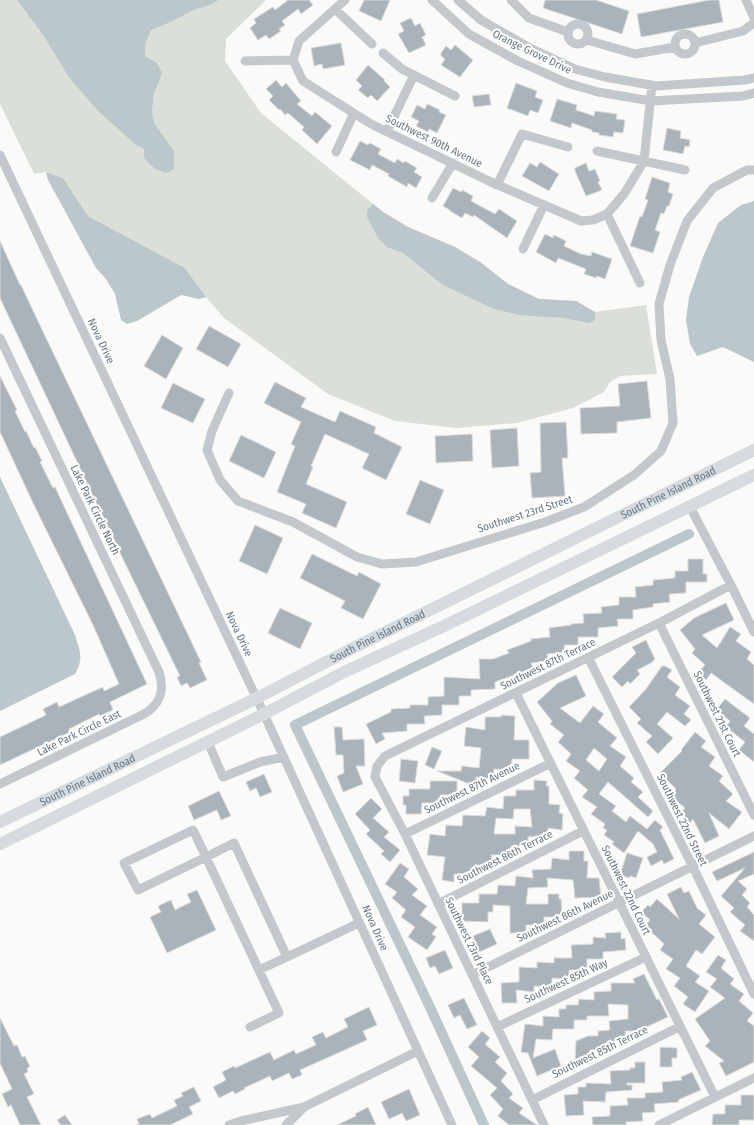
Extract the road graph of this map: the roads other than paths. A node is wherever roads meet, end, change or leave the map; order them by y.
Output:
1 (345, 0) edge
2 (432, 0) edge
3 (458, 0) edge
4 (511, 0) edge
5 (746, 0) edge
6 (335, 9) junction
7 (754, 18) edge
8 (754, 23) edge
9 (568, 32) junction
10 (586, 40) junction
11 (695, 43) junction
12 (372, 44) dead end
13 (675, 47) junction
14 (382, 53) dead end
15 (293, 60) junction
16 (245, 61) dead end
17 (414, 75) junction
18 (754, 78) edge
19 (652, 85) junction
20 (754, 92) edge
21 (455, 96) dead end
22 (651, 101) junction
23 (354, 113) junction
24 (387, 132) junction
25 (568, 147) dead end
26 (596, 151) dead end
27 (336, 152) dead end
28 (0, 155) edge
29 (644, 161) junction
30 (453, 163) junction
31 (685, 170) dead end
32 (754, 170) edge
33 (498, 185) junction
34 (432, 198) dead end
35 (544, 205) junction
36 (607, 214) junction
37 (524, 248) dead end
38 (640, 283) dead end
39 (0, 338) edge
40 (229, 393) dead end
41 (754, 450) edge
42 (754, 475) edge
43 (690, 507) junction
44 (731, 584) junction
45 (751, 618) edge
46 (659, 623) junction
47 (754, 632) edge
48 (588, 657) junction
49 (516, 693) junction
50 (161, 694) joint
51 (257, 698) junction
52 (264, 714) junction
53 (208, 742) junction
54 (284, 756) junction
55 (551, 763) junction
56 (377, 766) joint
57 (0, 784) edge
58 (754, 815) edge
59 (0, 822) edge
60 (583, 831) junction
61 (405, 834) junction
62 (754, 836) edge
63 (0, 844) edge
64 (206, 856) junction
65 (692, 866) junction
66 (619, 902) junction
67 (438, 904) junction
68 (359, 923) junction
69 (287, 957) junction
70 (646, 957) junction
71 (259, 970) junction
72 (472, 975) junction
73 (754, 994) edge
74 (250, 1027) dead end
75 (497, 1027) junction
76 (680, 1027) junction
77 (418, 1051) junction
78 (754, 1078) edge
79 (715, 1097) junction
80 (532, 1100) junction
81 (304, 1107) junction
82 (229, 1125) edge
83 (286, 1125) edge
84 (452, 1125) edge
85 (544, 1125) edge
86 (659, 1125) edge

1 - 6 street
2 - 22 street, Orange Grove Drive
3 - 19 street, Orange Grove Drive
4 - 9 street
5 - 7 street
6 - 12 street
6 - 15 street
8 - 11 street
9 - 10 street
9 - 10 street
10 - 13 street
11 - 13 street
11 - 13 street
14 - 17 street
15 - 16 street
15 - 23 street, Southwest 90th Avenue
17 - 21 street
17 - 24 street
18 - 19 street, Orange Grove Drive
19 - 22 street
20 - 22 street, Orange Grove Drive
22 - 29 street
23 - 24 street, Southwest 90th Avenue
23 - 27 street
24 - 30 street, Southwest 90th Avenue
25 - 33 street
26 - 29 street
28 - 51 street, Nova Drive
29 - 31 street
29 - 36 street
30 - 33 street, Southwest 90th Avenue
30 - 34 street
32 - 40 street, Southwest 23rd Street
33 - 35 street, Southwest 90th Avenue
35 - 36 street, Southwest 90th Avenue
35 - 37 street
36 - 38 street
39 - 50 street, Lake Park Circle North
41 - 51 main road, South Pine Island Road
42 - 43 main road, South Pine Island Road
43 - 44 street
43 - 52 main road, South Pine Island Road
44 - 45 street
44 - 46 street, Southwest 87th Terrace
45 - 47 street
46 - 48 street, Southwest 87th Terrace
46 - 58 street, Southwest 21st Court
48 - 49 street, Southwest 87th Terrace
48 - 65 street, Southwest 22nd Street
49 - 55 street, Southwest 22nd Court
49 - 56 street, Southwest 87th Terrace
50 - 57 street, Lake Park Circle East
51 - 52 street, Nova Drive
51 - 59 main road, South Pine Island Road
52 - 53 main road, South Pine Island Road
52 - 54 street, Nova Drive
53 - 54 street
53 - 63 main road, South Pine Island Road
54 - 68 street, Nova Drive
55 - 60 street, Southwest 22nd Court
55 - 61 street, Southwest 87th Avenue
56 - 61 street, Southwest 23rd Place
60 - 66 street, Southwest 22nd Court
60 - 67 street, Southwest 86th Terrace
61 - 67 street, Southwest 23rd Place
62 - 65 street, Southwest 86th Avenue
64 - 64 street
64 - 69 street
64 - 71 street
65 - 66 street, Southwest 86th Avenue
65 - 73 street, Southwest 22nd Street
66 - 70 street, Southwest 22nd Court
66 - 72 street, Southwest 86th Avenue
67 - 72 street, Southwest 23rd Place
68 - 69 street
68 - 77 street, Nova Drive
69 - 71 street
70 - 75 street, Southwest 85th Way
70 - 76 street, Southwest 22nd Court
71 - 74 street
72 - 75 street, Southwest 23rd Place
75 - 80 street, Southwest 23rd Place
76 - 79 street, Southwest 22nd Court
76 - 80 street, Southwest 85th Terrace
77 - 81 street
77 - 84 street, Nova Drive
78 - 79 street
79 - 86 street
80 - 85 street, Southwest 23rd Place
81 - 82 street
81 - 83 street

